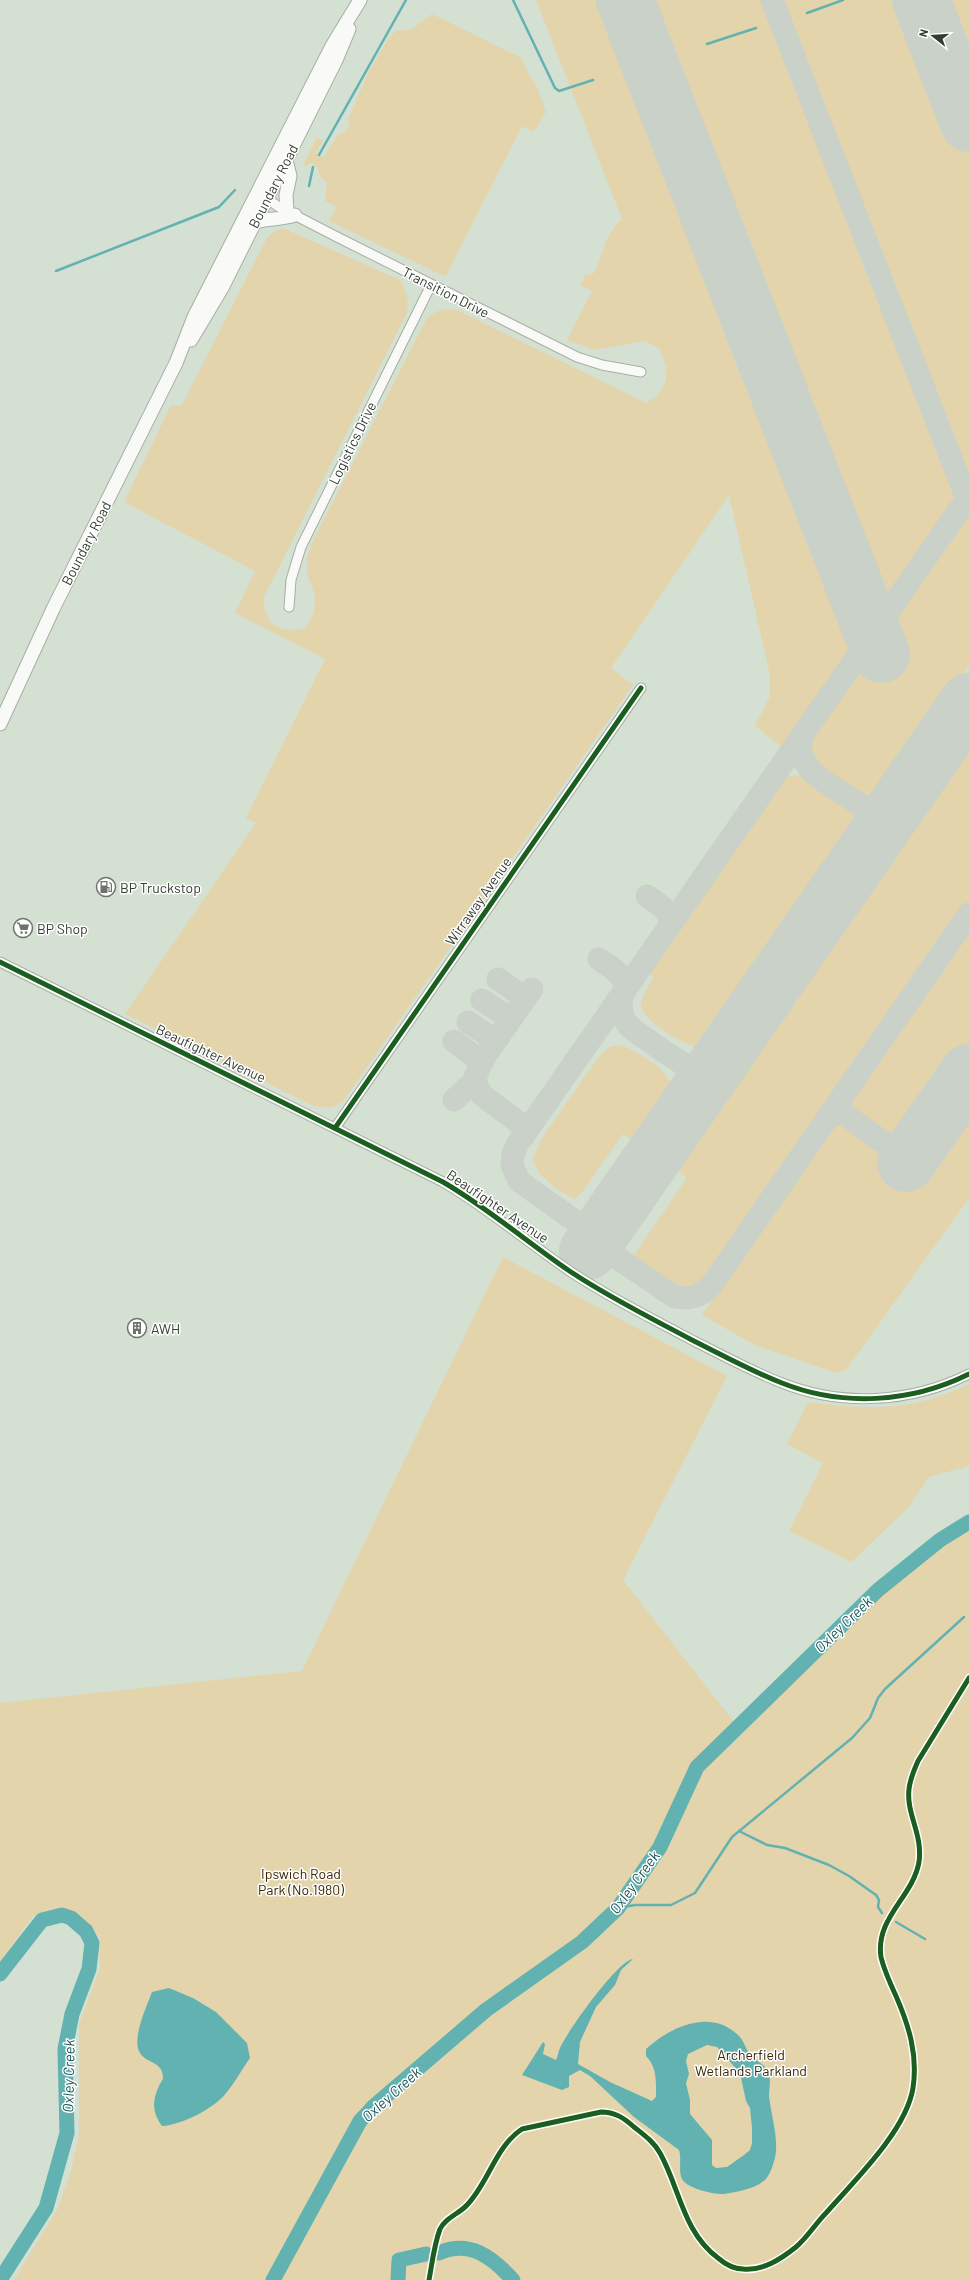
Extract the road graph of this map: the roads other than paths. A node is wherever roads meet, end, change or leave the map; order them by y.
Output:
1 (360, 1) edge
2 (286, 160) junction
3 (262, 195) junction
4 (291, 213) junction
5 (255, 222) junction
6 (431, 285) junction
7 (176, 363) junction
8 (641, 372) dead end
9 (289, 607) dead end
10 (640, 688) dead end
11 (0, 724) edge
12 (0, 962) edge
13 (335, 1128) junction
14 (969, 1374) edge

1 - 2 main road, Boundary Road
1 - 3 main road, Boundary Road
2 - 3 main road, Boundary Road
2 - 4 main road
3 - 4 street, Transition Drive
3 - 5 main road, Boundary Road
3 - 7 main road, Boundary Road
4 - 5 main road
4 - 6 street, Transition Drive
5 - 7 main road, Boundary Road
6 - 8 street, Transition Drive
6 - 9 street, Logistics Drive
7 - 11 main road, Boundary Road
10 - 13 street, Wirraway Avenue
12 - 13 street, Beaufighter Avenue
13 - 14 street, Beaufighter Avenue

